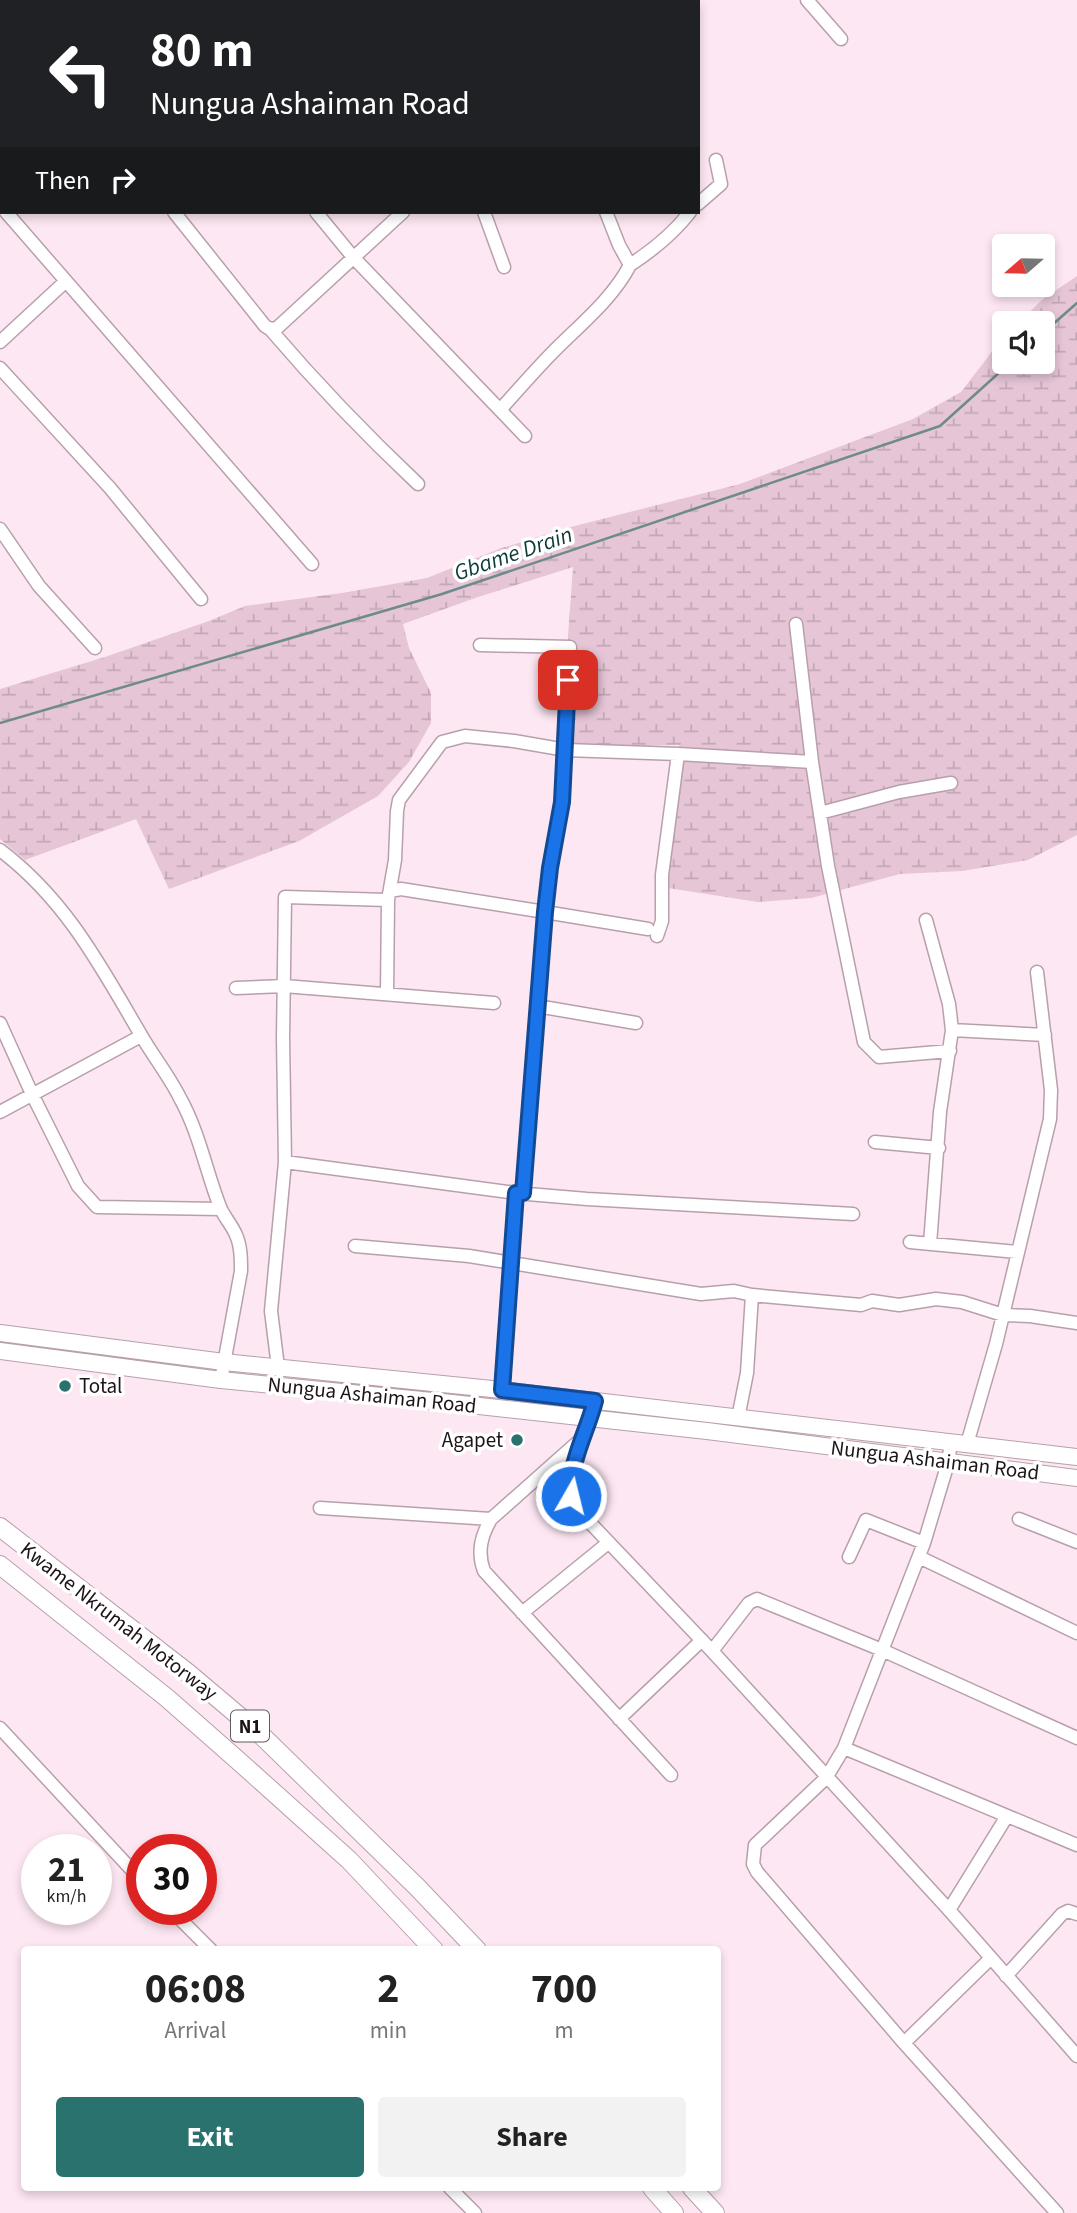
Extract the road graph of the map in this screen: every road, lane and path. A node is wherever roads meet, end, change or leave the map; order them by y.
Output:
1 (807, 0) edge
2 (841, 39) dead end
3 (716, 160) dead end
4 (700, 202) edge
5 (8, 214) edge
6 (176, 214) edge
7 (318, 214) edge
8 (401, 214) edge
9 (485, 214) edge
10 (607, 214) edge
11 (688, 214) edge
12 (353, 257) junction
13 (630, 265) junction
14 (504, 267) dead end
15 (66, 281) junction
16 (270, 329) junction
17 (0, 342) edge
18 (0, 368) edge
19 (500, 410) junction
20 (525, 436) dead end
21 (418, 484) dead end
22 (0, 529) edge
23 (312, 564) dead end
24 (201, 599) dead end
25 (796, 624) dead end
26 (480, 645) dead end
27 (95, 648) dead end
28 (566, 750) junction
29 (678, 754) junction
30 (812, 762) junction
31 (951, 783) dead end
32 (820, 813) junction
33 (0, 850) edge
34 (389, 895) junction
35 (545, 912) junction
36 (926, 920) dead end
37 (1037, 972) dead end
38 (284, 986) junction
39 (236, 988) dead end
40 (387, 994) junction
41 (494, 1003) dead end
42 (537, 1006) junction
43 (0, 1023) edge
44 (636, 1023) dead end
45 (952, 1030) junction
46 (1045, 1035) junction
47 (141, 1036) junction
48 (950, 1051) junction
49 (32, 1094) junction
50 (0, 1112) edge
51 (875, 1142) dead end
52 (939, 1148) junction
53 (285, 1162) junction
54 (519, 1193) junction
55 (220, 1209) junction
56 (853, 1214) dead end
57 (910, 1242) dead end
58 (930, 1244) junction
59 (355, 1246) dead end
60 (1017, 1252) junction
61 (513, 1263) junction
62 (752, 1295) junction
63 (1003, 1315) junction
64 (1077, 1323) edge
65 (0, 1333) edge
66 (0, 1351) edge
67 (224, 1362) junction
68 (278, 1367) junction
69 (221, 1380) junction
70 (502, 1390) junction
71 (595, 1401) junction
72 (738, 1418) junction
73 (590, 1419) junction
74 (580, 1440) junction
75 (959, 1443) junction
76 (1077, 1457) edge
77 (948, 1463) junction
78 (1077, 1478) edge
79 (320, 1508) dead end
80 (1019, 1519) dead end
81 (491, 1520) junction
82 (0, 1527) edge
83 (1077, 1542) edge
84 (924, 1543) junction
85 (608, 1544) junction
86 (849, 1557) dead end
87 (919, 1557) junction
88 (0, 1566) edge
89 (522, 1613) junction
90 (1077, 1633) edge
91 (702, 1640) junction
92 (882, 1650) junction
93 (712, 1651) junction
94 (619, 1719) junction
95 (0, 1728) edge
96 (1077, 1738) edge
97 (844, 1748) junction
98 (671, 1775) dead end
99 (825, 1777) junction
100 (1007, 1815) junction
101 (1077, 1845) edge
102 (126, 1864) edge
103 (949, 1910) junction
104 (1077, 1914) edge
105 (186, 1925) edge
106 (207, 1946) edge
107 (430, 1946) edge
108 (473, 1946) edge
109 (991, 1958) junction
110 (1006, 1976) junction
111 (904, 2043) junction
112 (1077, 2056) edge
113 (453, 2191) edge
114 (655, 2191) edge
115 (695, 2191) edge
116 (475, 2213) edge
117 (674, 2213) edge
118 (715, 2213) edge
119 (1057, 2213) edge

1 - 2 street
3 - 4 street
5 - 15 street
6 - 16 street
7 - 12 street
8 - 12 street
9 - 14 street
10 - 13 street
11 - 13 street
12 - 16 street
12 - 19 street
13 - 19 street
15 - 17 street
15 - 23 street
16 - 21 street
18 - 24 street
19 - 20 street
22 - 27 street
25 - 30 street
26 - 28 street
28 - 29 street
28 - 34 street
28 - 35 street
29 - 30 street
29 - 35 street
30 - 32 street
31 - 32 street
32 - 48 street
33 - 47 street
34 - 35 street
34 - 38 street
34 - 40 street
35 - 42 street
36 - 45 street
37 - 46 street
38 - 39 street
38 - 40 street
38 - 53 street
40 - 41 street
42 - 44 street
42 - 54 street
43 - 49 street
45 - 46 street
45 - 48 street
46 - 60 street
47 - 49 street
47 - 55 street
48 - 52 street
49 - 50 street
49 - 55 street
51 - 52 street
52 - 58 street
53 - 54 street
53 - 68 street
54 - 56 street
54 - 61 street
55 - 67 street
57 - 58 street
58 - 60 street
59 - 61 street
60 - 63 street
61 - 62 street
61 - 70 street
62 - 63 street
62 - 72 street
63 - 64 street
63 - 75 street
65 - 67 main road, Nungua Ashaiman Road
66 - 69 main road, Nungua Ashaiman Road
67 - 68 main road, Nungua Ashaiman Road
67 - 69 street
68 - 70 main road, Nungua Ashaiman Road
69 - 73 main road, Nungua Ashaiman Road
70 - 71 main road, Nungua Ashaiman Road
71 - 72 main road, Nungua Ashaiman Road
71 - 73 street
72 - 75 main road, Nungua Ashaiman Road
73 - 74 street
73 - 77 main road, Nungua Ashaiman Road
74 - 81 street
74 - 85 street
75 - 76 main road, Nungua Ashaiman Road
75 - 77 street
77 - 78 main road, Nungua Ashaiman Road
77 - 84 street
79 - 81 street
80 - 83 street
81 - 89 street
82 - 108 highway, Kwame Nkrumah Motorway / N1
84 - 86 street
84 - 87 street
85 - 89 street
85 - 91 street
87 - 90 street
87 - 92 street
88 - 107 highway, Kwame Nkrumah Motorway / N1
89 - 94 street
91 - 93 street
91 - 94 street
92 - 93 street
92 - 96 street
92 - 97 street
93 - 99 street
94 - 98 street
95 - 102 street
97 - 99 street
97 - 100 street
99 - 103 street
99 - 111 street
100 - 101 street
100 - 103 street
103 - 109 street
104 - 110 street
105 - 106 street
109 - 110 street
109 - 111 street
110 - 112 street
111 - 119 street
113 - 116 street
114 - 117 highway
115 - 118 highway

